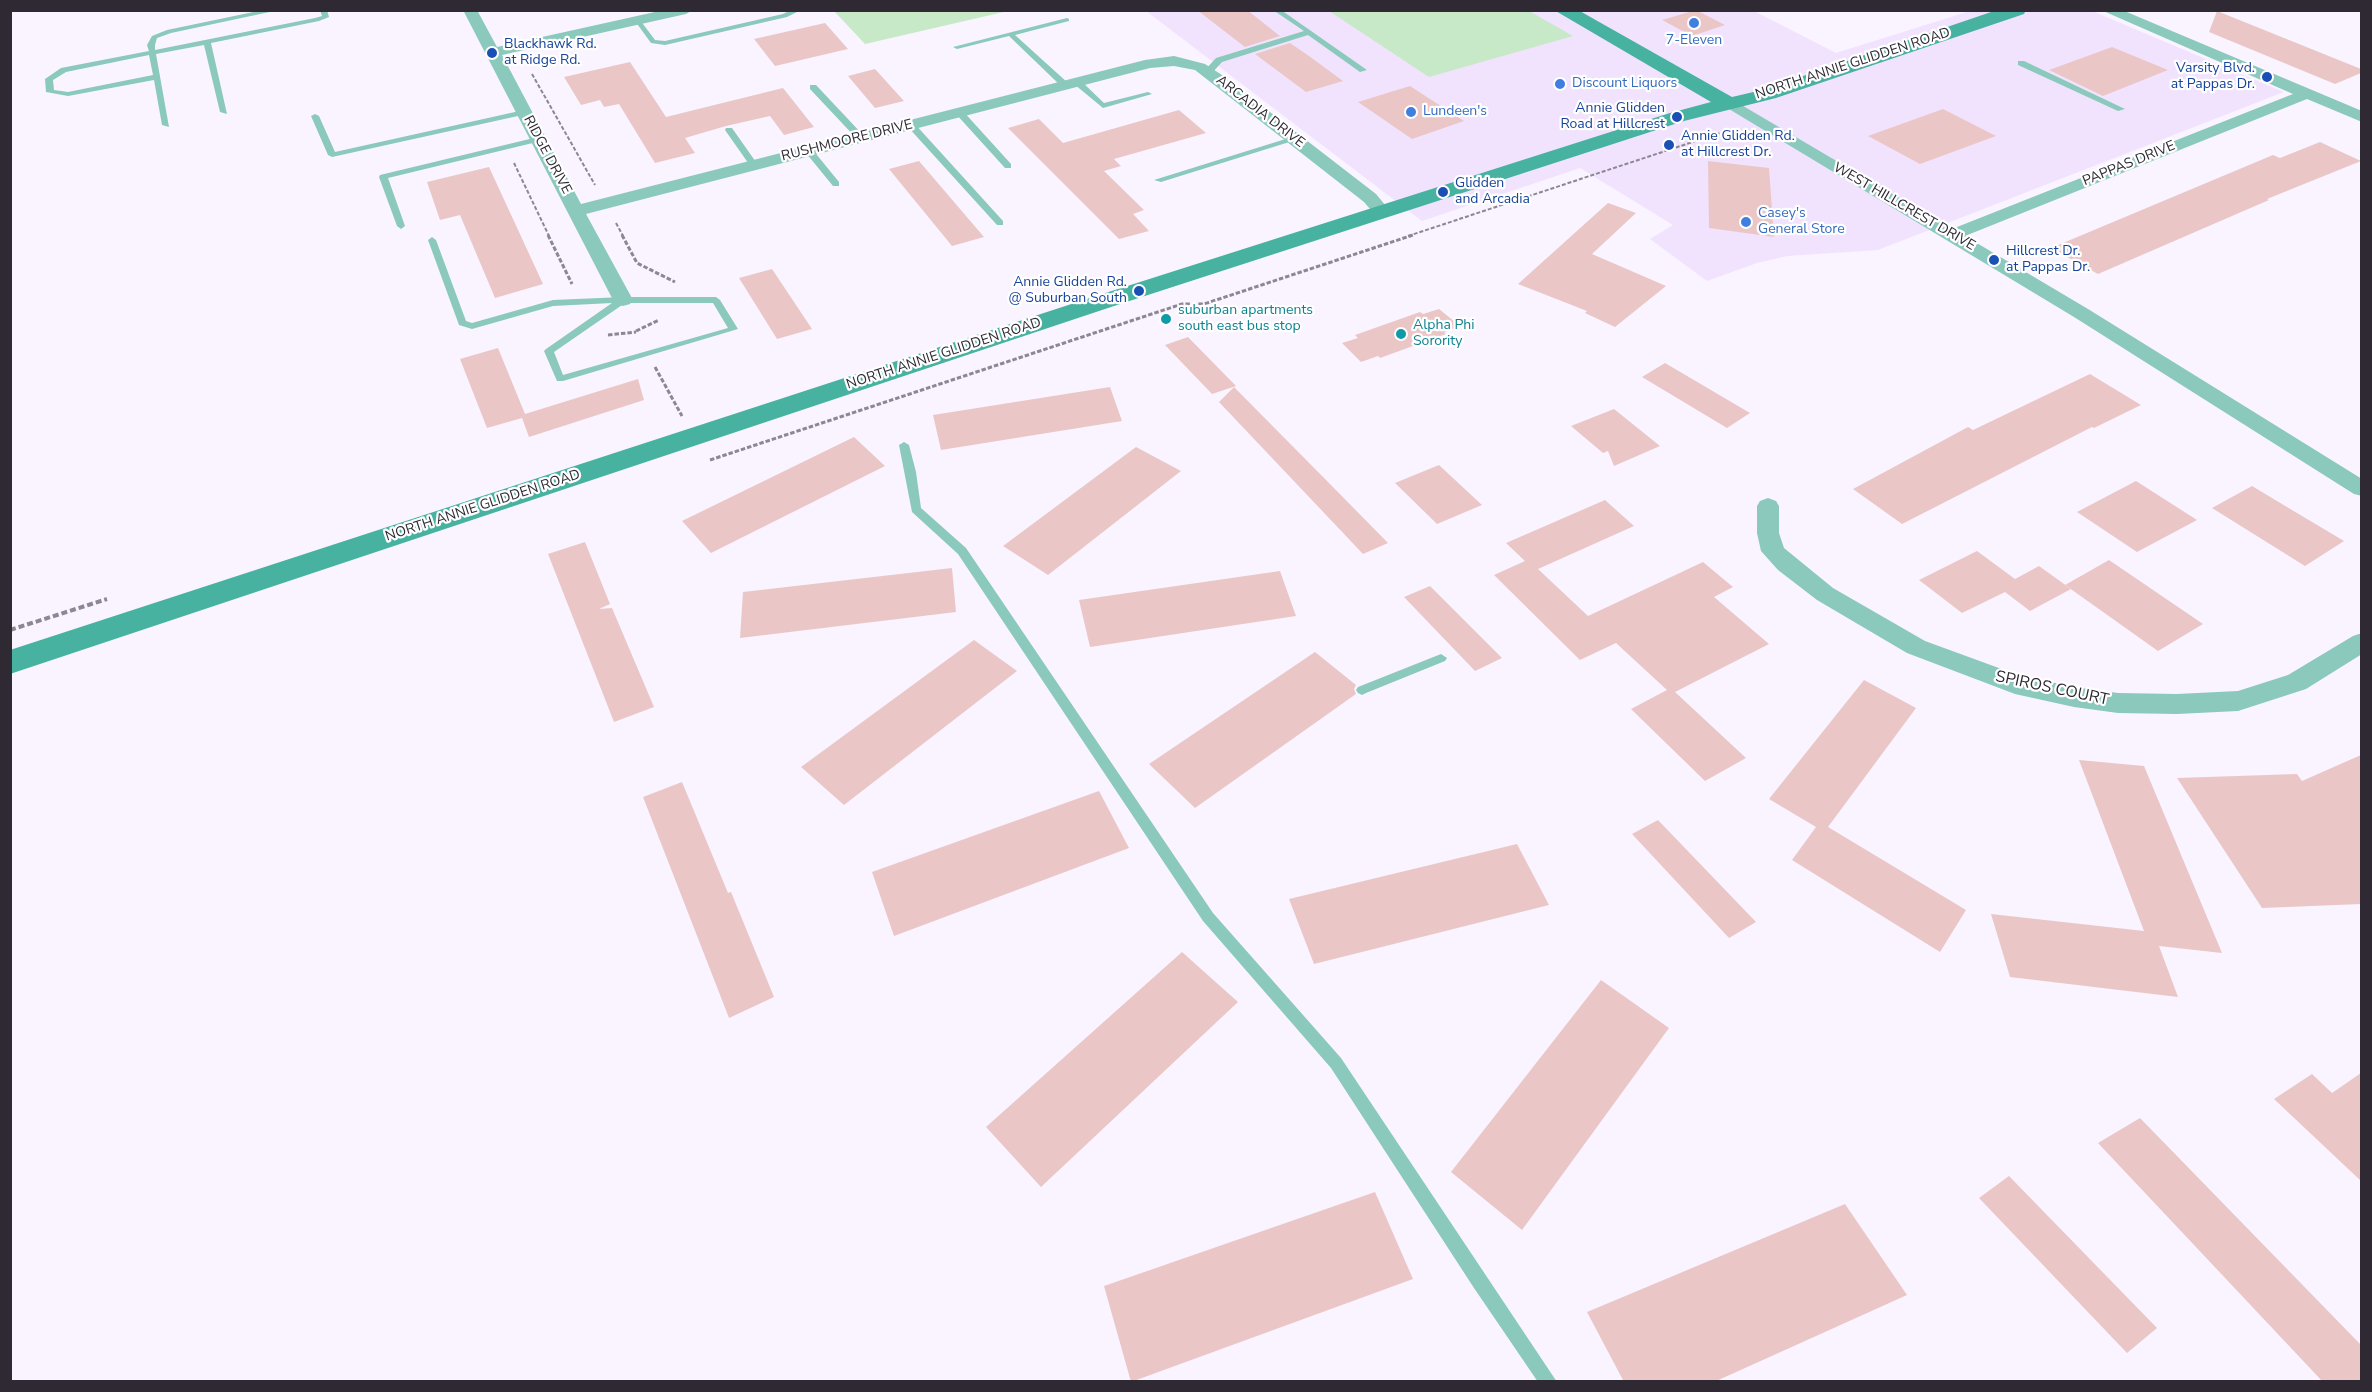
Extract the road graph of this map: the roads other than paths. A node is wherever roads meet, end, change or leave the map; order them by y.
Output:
1 (276, 10) edge
2 (323, 10) edge
3 (470, 10) edge
4 (686, 10) edge
5 (798, 10) edge
6 (1276, 10) edge
7 (1563, 10) edge
8 (2017, 10) edge
9 (2108, 10) edge
10 (1067, 20) dead end
11 (638, 21) junction
12 (1309, 32) junction
13 (1010, 34) junction
14 (207, 42) junction
15 (957, 47) dead end
16 (152, 53) junction
17 (492, 53) junction
18 (2021, 63) dead end
19 (1363, 70) dead end
20 (1119, 71) joint
21 (1208, 72) junction
22 (156, 77) junction
23 (1071, 83) junction
24 (813, 87) dead end
25 (1148, 94) dead end
26 (2306, 94) junction
27 (1727, 103) junction
28 (2121, 109) dead end
29 (224, 111) dead end
30 (524, 112) junction
31 (959, 112) junction
32 (315, 116) dead end
33 (2361, 117) edge
34 (166, 124) dead end
35 (911, 124) junction
36 (729, 130) dead end
37 (860, 138) junction
38 (538, 139) junction
39 (1295, 139) junction
40 (809, 151) junction
41 (754, 165) junction
42 (1008, 166) dead end
43 (1158, 180) dead end
44 (836, 184) dead end
45 (576, 211) junction
46 (1382, 212) junction
47 (1000, 223) dead end
48 (401, 226) dead end
49 (1952, 235) junction
50 (432, 240) dead end
51 (622, 300) junction
52 (904, 445) dead end
53 (2361, 489) edge
54 (1768, 506) dead end
55 (2361, 642) edge
56 (1442, 658) dead end
57 (10, 662) edge
58 (1362, 690) dead end
59 (1549, 1382) edge

1 - 16 lane
2 - 14 lane
3 - 17 street, RIDGE DRIVE
4 - 11 street
5 - 11 lane
6 - 12 lane
7 - 27 main road, WEST HILLCREST DRIVE
8 - 27 main road, NORTH ANNIE GLIDDEN ROAD
9 - 26 street
10 - 13 lane
11 - 17 street
12 - 19 lane
12 - 21 lane
13 - 15 lane
13 - 23 lane
14 - 16 lane
14 - 29 lane
16 - 22 lane
16 - 22 lane
17 - 30 street, RIDGE DRIVE
18 - 28 lane
20 - 21 street, ARCADIA DRIVE
20 - 23 street, RUSHMOORE DRIVE
21 - 39 street, ARCADIA DRIVE
22 - 34 lane
23 - 25 lane
23 - 31 street, RUSHMOORE DRIVE
24 - 37 lane
26 - 33 street
26 - 49 street, PAPPAS DRIVE
27 - 46 main road, NORTH ANNIE GLIDDEN ROAD
27 - 49 street, WEST HILLCREST DRIVE
30 - 32 lane
30 - 38 street, RIDGE DRIVE
31 - 35 street, RUSHMOORE DRIVE
31 - 42 lane
35 - 37 street, RUSHMOORE DRIVE
35 - 47 lane
36 - 41 lane
37 - 40 street, RUSHMOORE DRIVE
38 - 45 street, RIDGE DRIVE
38 - 48 lane
39 - 43 lane
39 - 46 street, ARCADIA DRIVE
40 - 41 street, RUSHMOORE DRIVE
40 - 44 lane
41 - 45 street, RUSHMOORE DRIVE
45 - 51 street, RIDGE DRIVE
46 - 57 main road, NORTH ANNIE GLIDDEN ROAD
49 - 53 street, WEST HILLCREST DRIVE
50 - 51 lane
51 - 51 lane
52 - 59 lane
54 - 55 street, SPIROS COURT
56 - 58 lane

